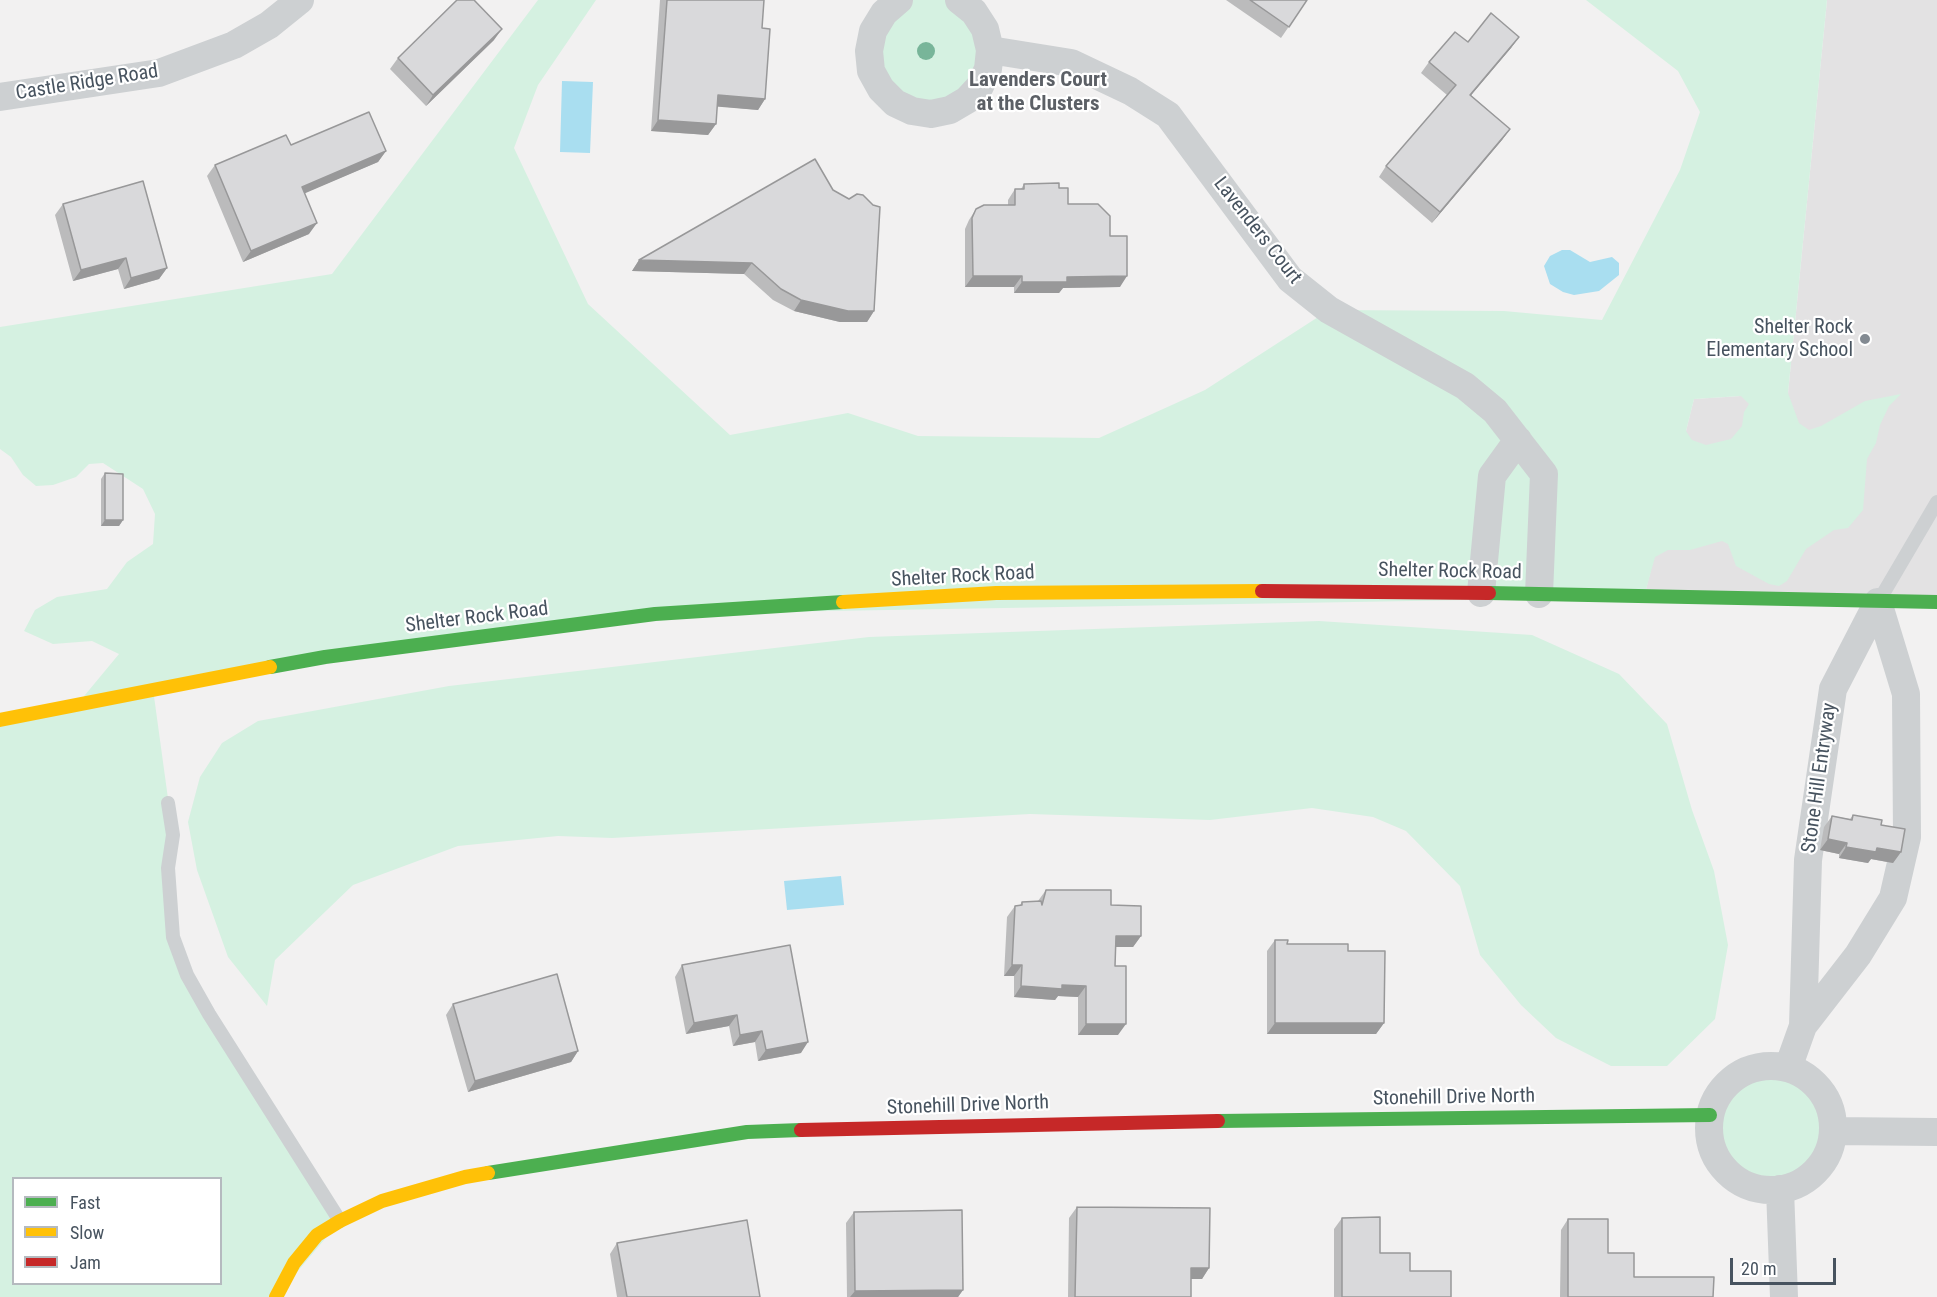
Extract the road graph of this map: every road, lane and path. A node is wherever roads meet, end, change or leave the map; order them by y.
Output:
1 (300, 0) edge
2 (899, 0) edge
3 (959, 0) edge
4 (990, 50) junction
5 (0, 97) edge
6 (1518, 440) junction
7 (1937, 502) edge
8 (1480, 592) junction
9 (1539, 594) junction
10 (1937, 602) edge
11 (1878, 603) junction
12 (0, 720) edge
13 (168, 803) dead end
14 (1803, 1026) junction
15 (1788, 1068) junction
16 (1710, 1115) junction
17 (1833, 1131) junction
18 (1937, 1132) edge
19 (1780, 1189) junction
20 (340, 1221) junction
21 (276, 1297) edge
22 (1784, 1297) edge

1 - 5 street, Castle Ridge Road
2 - 4 street
3 - 4 street
4 - 6 street, Lavenders Court
6 - 8 street
6 - 9 street, Lavenders Court
7 - 11 lane
8 - 9 main road, Shelter Rock Road
8 - 12 main road, Shelter Rock Road
9 - 11 main road, Shelter Rock Road
10 - 11 main road, Shelter Rock Road
11 - 14 street, Stone Hill Entryway
11 - 14 street, Stone Hill Entryway
13 - 20 lane
14 - 15 street, Stone Hill Entryway
15 - 16 street
15 - 17 street
16 - 19 street
16 - 20 main road, Stonehill Drive North
17 - 18 street
17 - 19 street
19 - 22 street
20 - 21 main road, Stonehill Drive North

